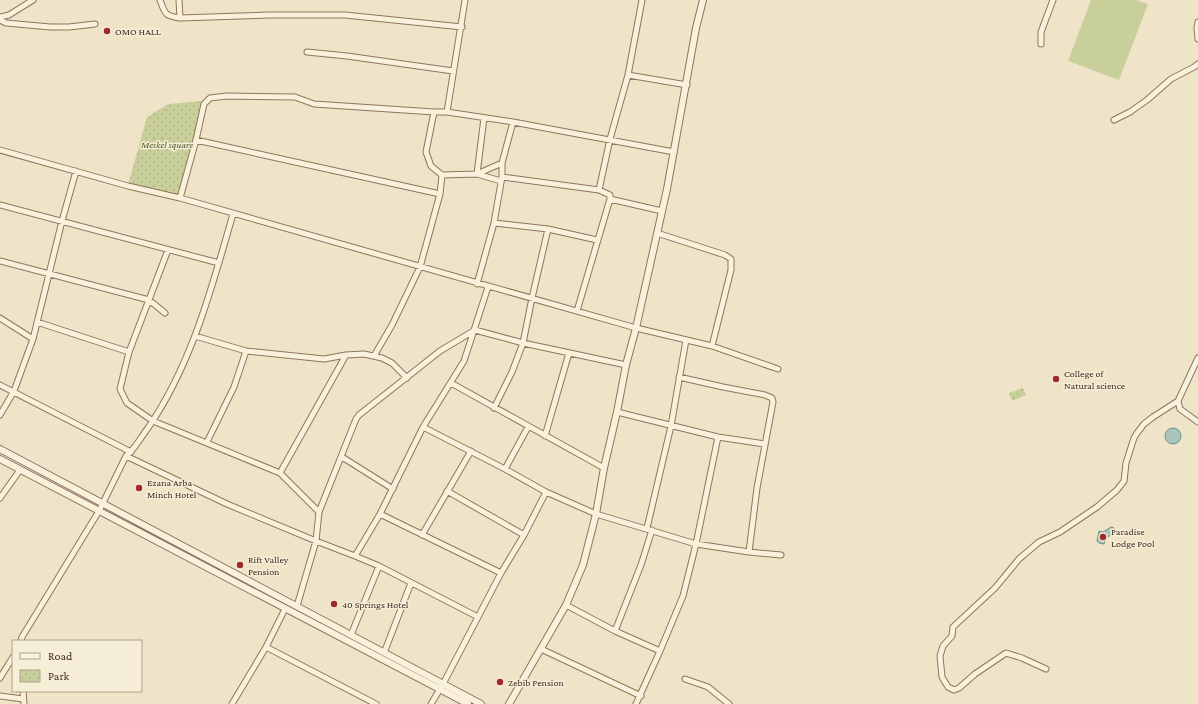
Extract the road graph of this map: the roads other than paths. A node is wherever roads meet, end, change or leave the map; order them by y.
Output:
1 (33, 0) edge
2 (160, 0) edge
3 (179, 0) edge
4 (465, 0) edge
5 (642, 0) edge
6 (703, 0) edge
7 (1053, 0) edge
8 (0, 17) edge
9 (180, 18) junction
10 (0, 20) edge
11 (1198, 22) edge
12 (95, 24) dead end
13 (462, 27) junction
14 (1198, 39) edge
15 (1041, 44) dead end
16 (306, 52) dead end
17 (1198, 64) edge
18 (453, 71) junction
19 (628, 75) junction
20 (686, 85) junction
21 (434, 112) junction
22 (447, 112) junction
23 (484, 118) junction
24 (1114, 120) dead end
25 (513, 122) junction
26 (610, 139) junction
27 (196, 140) junction
28 (0, 150) edge
29 (674, 152) junction
30 (502, 163) junction
31 (76, 171) junction
32 (477, 174) junction
33 (442, 175) junction
34 (501, 179) junction
35 (599, 190) junction
36 (440, 194) junction
37 (180, 198) junction
38 (610, 199) junction
39 (0, 205) edge
40 (662, 211) junction
41 (233, 214) junction
42 (62, 221) junction
43 (494, 223) junction
44 (548, 229) junction
45 (657, 232) junction
46 (597, 240) junction
47 (168, 250) junction
48 (0, 262) edge
49 (219, 263) junction
50 (420, 267) junction
51 (49, 275) junction
52 (478, 284) junction
53 (488, 287) junction
54 (532, 298) junction
55 (150, 300) junction
56 (577, 311) junction
57 (166, 313) dead end
58 (0, 318) edge
59 (37, 322) junction
60 (636, 328) junction
61 (475, 330) junction
62 (194, 336) junction
63 (33, 339) junction
64 (686, 340) junction
65 (523, 343) junction
66 (712, 346) junction
67 (246, 351) junction
68 (129, 352) junction
69 (570, 353) junction
70 (346, 355) junction
71 (374, 356) junction
72 (1198, 358) edge
73 (626, 365) junction
74 (778, 369) dead end
75 (679, 377) junction
76 (407, 378) junction
77 (451, 383) junction
78 (0, 385) edge
79 (14, 392) junction
80 (1178, 401) junction
81 (494, 408) junction
82 (617, 412) junction
83 (0, 415) edge
84 (153, 421) junction
85 (1198, 422) edge
86 (671, 426) junction
87 (423, 427) junction
88 (528, 427) junction
89 (545, 436) junction
90 (718, 437) junction
91 (207, 442) junction
92 (765, 444) junction
93 (0, 449) edge
94 (470, 451) junction
95 (131, 452) junction
96 (126, 456) junction
97 (342, 457) junction
98 (0, 459) edge
99 (604, 468) junction
100 (505, 469) junction
101 (20, 470) junction
102 (280, 473) junction
103 (393, 489) junction
104 (447, 491) junction
105 (546, 492) junction
106 (0, 498) edge
107 (103, 504) junction
108 (99, 511) junction
109 (319, 512) junction
110 (380, 514) junction
111 (596, 514) junction
112 (649, 529) junction
113 (422, 535) junction
114 (524, 535) junction
115 (316, 542) junction
116 (696, 544) junction
117 (749, 552) junction
118 (781, 555) dead end
119 (356, 556) junction
120 (379, 566) junction
121 (501, 573) junction
122 (411, 583) junction
123 (566, 605) junction
124 (296, 606) junction
125 (285, 609) junction
126 (478, 617) junction
127 (615, 631) junction
128 (351, 635) junction
129 (21, 640) edge
130 (266, 647) junction
131 (541, 649) junction
132 (660, 651) junction
133 (384, 653) junction
134 (12, 659) edge
135 (1046, 669) dead end
136 (0, 678) edge
137 (685, 679) dead end
138 (442, 687) junction
139 (0, 696) edge
140 (641, 696) junction
141 (23, 701) edge
142 (232, 704) edge
143 (376, 704) edge
144 (431, 704) edge
145 (468, 704) edge
146 (481, 704) edge
147 (509, 704) edge
148 (636, 704) edge
149 (729, 704) edge

1 - 8 street
2 - 9 street
3 - 9 street
4 - 13 street
5 - 19 street
6 - 20 street
7 - 15 street
9 - 13 street
10 - 12 street
11 - 14 street
13 - 18 street
16 - 18 street
17 - 24 street
18 - 22 street
19 - 20 street
19 - 26 street
20 - 29 street
21 - 22 street
21 - 27 street
21 - 33 street
22 - 23 street
23 - 25 street
23 - 32 street
25 - 26 street
25 - 30 street
26 - 29 street
26 - 35 street
27 - 36 street
27 - 37 street
28 - 31 street
29 - 40 street
30 - 32 street
30 - 34 street
31 - 37 street
31 - 42 street
32 - 33 street
32 - 34 street
33 - 36 street
34 - 35 street
34 - 43 street
35 - 38 street
36 - 50 street
37 - 41 street
38 - 40 street
38 - 46 street
39 - 42 street
40 - 45 street
41 - 49 street
41 - 50 street
42 - 47 street
42 - 51 street
43 - 44 street
43 - 52 street
44 - 46 street
44 - 54 street
45 - 60 street
45 - 66 street
46 - 56 street
47 - 49 street
47 - 55 street
48 - 51 street
49 - 62 street
50 - 52 street
50 - 71 street
51 - 55 street
51 - 59 street
52 - 53 street
53 - 54 street
53 - 61 street
54 - 56 street
54 - 65 street
55 - 57 street
55 - 68 street
56 - 60 street
58 - 63 street
59 - 63 street
59 - 68 street
60 - 64 street
60 - 73 street
61 - 65 street
61 - 76 street
61 - 77 street
62 - 67 street
62 - 84 street
63 - 79 street
64 - 66 street
64 - 75 street
65 - 69 street
65 - 81 street
66 - 74 street
67 - 70 street
67 - 91 street
68 - 84 street
69 - 73 street
69 - 89 street
70 - 71 street
70 - 102 street
71 - 76 street
72 - 80 street
73 - 82 street
75 - 86 street
75 - 92 street
76 - 97 street
77 - 81 street
77 - 87 street
78 - 79 street
79 - 83 street
79 - 95 street
80 - 85 street
80 - 135 street
81 - 88 street
82 - 86 street
82 - 99 street
84 - 91 street
84 - 95 street
86 - 90 street
86 - 112 street
87 - 94 street
87 - 103 street
88 - 89 street
88 - 100 street
89 - 99 street
90 - 92 street
90 - 116 street
91 - 102 street
92 - 117 street
93 - 107 street
94 - 100 street
94 - 104 street
95 - 96 street
96 - 107 street
96 - 115 street
97 - 103 street
97 - 109 street
98 - 101 street
99 - 111 street
100 - 105 street
101 - 106 street
101 - 108 street
102 - 109 street
103 - 110 street
104 - 113 street
104 - 114 street
105 - 111 street
105 - 114 street
107 - 108 street
107 - 124 street
108 - 125 street
108 - 129 street
109 - 115 street
110 - 113 street
110 - 119 street
111 - 112 street
111 - 123 street
112 - 116 street
112 - 127 street
113 - 121 street
114 - 121 street
115 - 119 street
115 - 124 street
116 - 117 street
116 - 132 street
117 - 118 street
119 - 120 street
120 - 122 street
120 - 128 street
121 - 126 street
122 - 126 street
122 - 133 street
123 - 127 street
123 - 131 street
124 - 128 street
125 - 130 street
125 - 138 street
126 - 138 street
127 - 132 street
128 - 133 street
130 - 142 street
130 - 143 street
131 - 140 street
131 - 147 street
132 - 140 street
133 - 138 street
134 - 136 street
137 - 149 street
138 - 144 street
138 - 145 street
138 - 146 street
139 - 141 street
140 - 148 street

